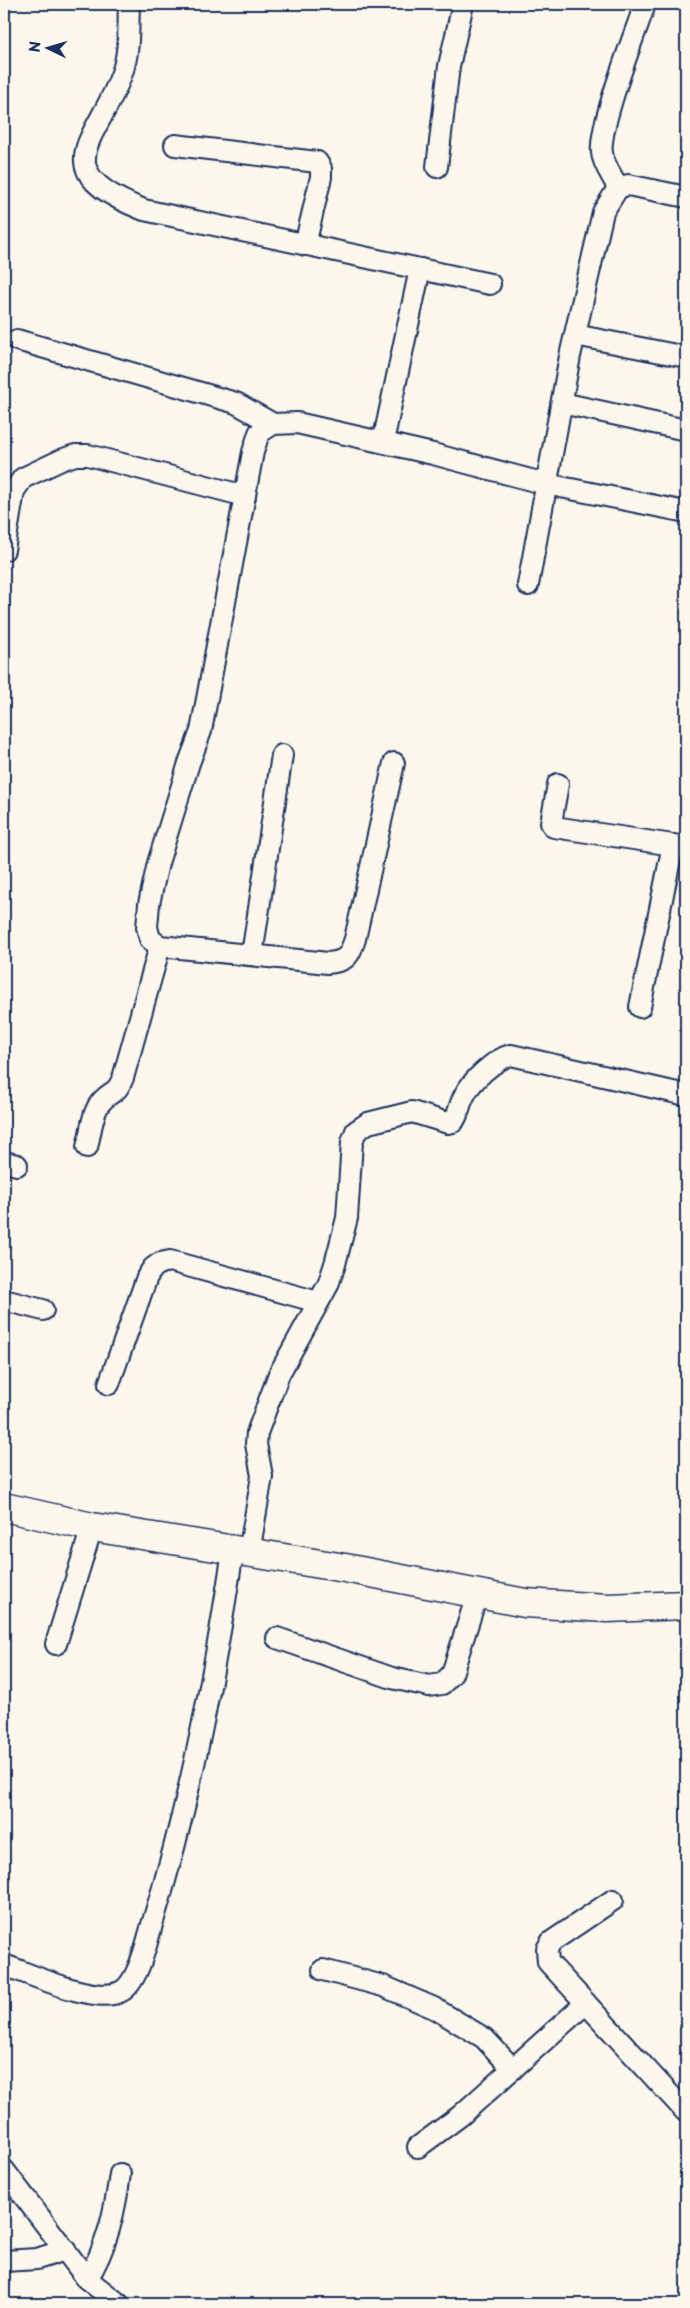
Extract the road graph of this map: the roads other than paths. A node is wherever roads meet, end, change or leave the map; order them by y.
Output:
1 (129, 4) edge
2 (463, 4) edge
3 (645, 4) edge
4 (175, 145) dead end
5 (437, 167) dead end
6 (618, 188) junction
7 (686, 197) edge
8 (305, 246) junction
9 (420, 269) junction
10 (490, 284) dead end
11 (575, 335) junction
12 (17, 340) dead end
13 (686, 357) edge
14 (562, 403) junction
15 (273, 424) junction
16 (686, 430) edge
17 (383, 442) junction
18 (546, 484) junction
19 (245, 496) junction
20 (686, 512) edge
21 (4, 547) edge
22 (528, 585) dead end
23 (282, 755) dead end
24 (394, 764) dead end
25 (558, 784) dead end
26 (680, 846) edge
27 (160, 946) junction
28 (252, 955) junction
29 (640, 1007) dead end
30 (686, 1095) edge
31 (87, 1147) dead end
32 (4, 1300) edge
33 (318, 1302) junction
34 (43, 1310) dead end
35 (109, 1384) dead end
36 (4, 1507) edge
37 (92, 1526) junction
38 (241, 1552) junction
39 (477, 1595) junction
40 (686, 1605) edge
41 (277, 1638) dead end
42 (56, 1644) dead end
43 (613, 1900) dead end
44 (4, 1965) edge
45 (323, 1970) dead end
46 (586, 2003) junction
47 (514, 2069) junction
48 (686, 2112) edge
49 (418, 2147) dead end
50 (4, 2170) edge
51 (120, 2174) dead end
52 (65, 2250) junction
53 (4, 2261) edge
54 (87, 2279) junction
55 (119, 2304) edge

1 - 8 street
2 - 5 street
3 - 6 street
4 - 8 street
6 - 7 street
6 - 11 street
8 - 9 street
9 - 10 street
9 - 17 street
11 - 13 street
11 - 14 street
12 - 15 street
14 - 16 street
14 - 18 street
15 - 17 street
15 - 19 street
17 - 18 street
18 - 20 street
18 - 22 street
19 - 21 street
19 - 27 street
23 - 28 street
24 - 28 street
25 - 26 street
26 - 29 street
27 - 28 street
27 - 31 street
30 - 33 street
32 - 34 street
33 - 35 street
33 - 38 street
36 - 37 highway
37 - 38 highway
37 - 42 street
38 - 39 highway
38 - 44 street
39 - 40 highway
39 - 41 street
43 - 46 street
45 - 47 street
46 - 47 street
46 - 48 street
47 - 49 street
50 - 52 street
51 - 54 street
52 - 53 street
52 - 54 street
54 - 55 street

